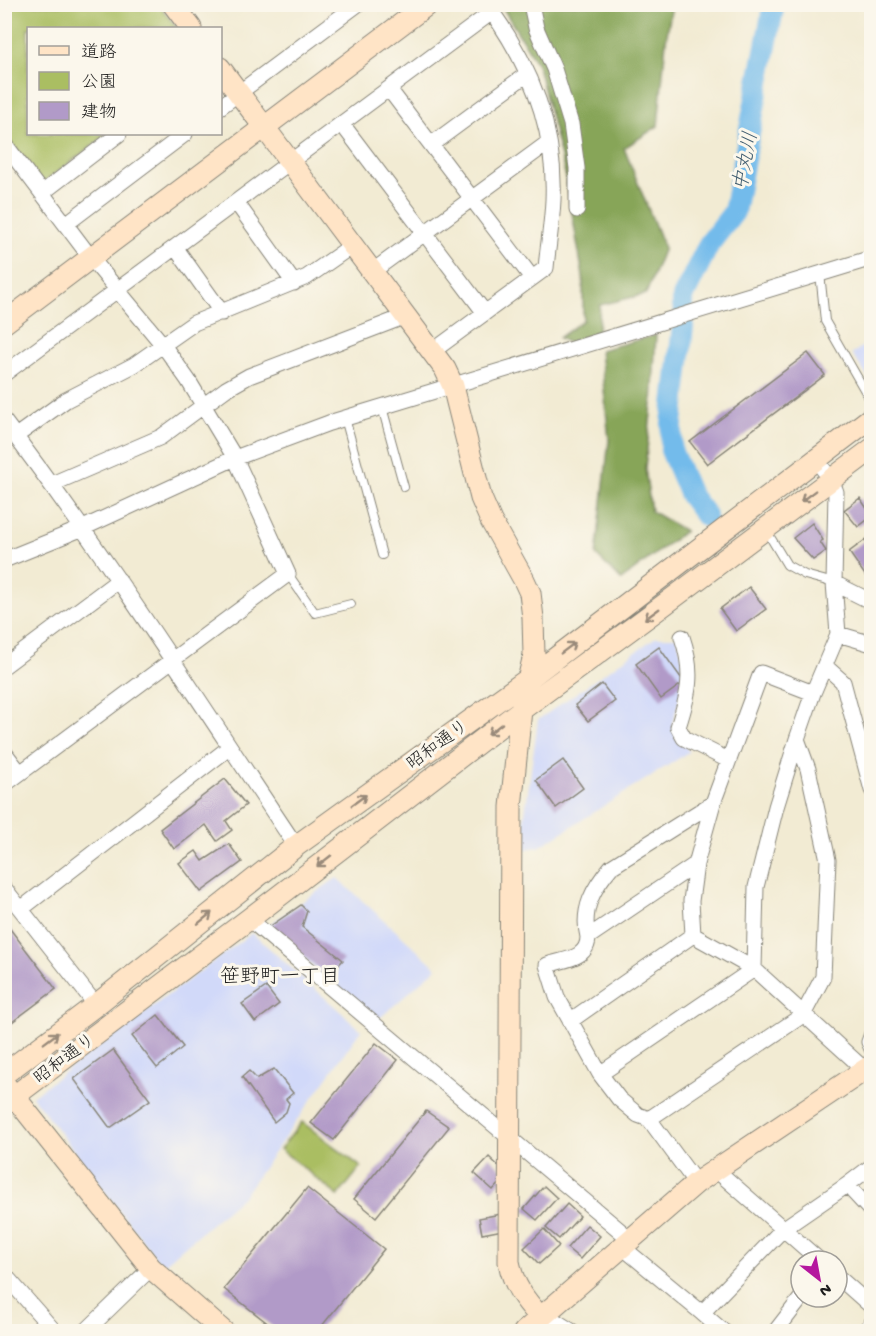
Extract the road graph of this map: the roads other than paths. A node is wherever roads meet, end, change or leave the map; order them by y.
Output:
1 (173, 4) edge
2 (358, 4) edge
3 (429, 4) edge
4 (531, 4) edge
5 (190, 27) edge
6 (222, 71) edge
7 (527, 74) junction
8 (389, 89) junction
9 (239, 93) junction
10 (222, 106) edge
11 (342, 123) junction
12 (265, 126) junction
13 (118, 135) edge
14 (184, 135) edge
15 (549, 142) junction
16 (4, 143) edge
17 (432, 144) junction
18 (291, 162) junction
19 (42, 193) junction
20 (472, 198) junction
21 (236, 202) junction
22 (577, 210) dead end
23 (66, 224) junction
24 (425, 234) junction
25 (353, 245) junction
26 (175, 247) junction
27 (90, 258) junction
28 (872, 258) edge
29 (373, 272) junction
30 (820, 273) junction
31 (532, 278) junction
32 (294, 283) junction
33 (117, 289) junction
34 (222, 313) junction
35 (485, 313) junction
36 (406, 316) junction
37 (4, 323) edge
38 (163, 345) junction
39 (433, 351) junction
40 (4, 374) edge
41 (453, 386) junction
42 (872, 403) edge
43 (203, 405) junction
44 (382, 407) junction
45 (872, 417) edge
46 (345, 418) junction
47 (4, 421) edge
48 (16, 436) junction
49 (872, 449) edge
50 (235, 458) junction
51 (816, 460) junction
52 (831, 479) junction
53 (52, 484) junction
54 (404, 487) dead end
55 (83, 528) junction
56 (765, 529) junction
57 (382, 555) dead end
58 (4, 560) edge
59 (288, 574) junction
60 (119, 580) junction
61 (834, 583) junction
62 (872, 602) edge
63 (351, 604) dead end
64 (838, 634) junction
65 (682, 637) dead end
66 (872, 644) edge
67 (173, 660) junction
68 (4, 666) edge
69 (825, 666) junction
70 (528, 678) junction
71 (813, 693) junction
72 (521, 710) junction
73 (797, 740) junction
74 (230, 747) junction
75 (4, 752) edge
76 (728, 760) junction
77 (20, 773) junction
78 (4, 786) edge
79 (872, 790) edge
80 (713, 803) junction
81 (296, 846) junction
82 (696, 864) junction
83 (4, 888) edge
84 (21, 909) junction
85 (249, 919) junction
86 (693, 935) junction
87 (588, 937) junction
88 (754, 969) junction
89 (96, 1005) junction
90 (803, 1015) junction
91 (570, 1022) junction
92 (872, 1034) edge
93 (872, 1049) edge
94 (869, 1071) edge
95 (4, 1074) edge
96 (600, 1074) junction
97 (8, 1094) edge
98 (650, 1119) junction
99 (511, 1138) junction
100 (872, 1166) edge
101 (716, 1169) junction
102 (696, 1183) junction
103 (847, 1185) junction
104 (872, 1212) edge
105 (783, 1229) junction
106 (626, 1243) junction
107 (806, 1249) edge
108 (152, 1268) junction
109 (4, 1274) edge
110 (849, 1287) edge
111 (872, 1307) edge
112 (793, 1309) edge
113 (702, 1313) junction
114 (540, 1317) junction
115 (872, 1323) edge
116 (55, 1332) edge
117 (85, 1332) edge
118 (224, 1332) edge
119 (524, 1332) edge
120 (573, 1332) edge
121 (724, 1332) edge
122 (775, 1332) edge
123 (864, 1332) edge

1 - 5 street
2 - 9 street
3 - 12 street
4 - 22 street
6 - 9 street
7 - 8 street
7 - 15 street
7 - 17 street
8 - 11 street
8 - 17 street
9 - 10 street
9 - 12 street
11 - 18 street
11 - 24 street
12 - 18 street
12 - 27 street
13 - 19 street
14 - 23 street
15 - 20 street
15 - 31 street
16 - 19 street
17 - 20 street
18 - 21 street
18 - 25 street
19 - 23 street
20 - 24 street
20 - 31 street
21 - 26 street
21 - 32 street
23 - 27 street
24 - 29 street
24 - 35 street
25 - 29 street
25 - 32 street
26 - 33 street
26 - 34 street
27 - 33 street
27 - 37 street
28 - 30 street
29 - 36 street
30 - 41 street
30 - 42 lane
31 - 35 street
32 - 34 street
33 - 38 street
33 - 40 street
34 - 38 street
35 - 39 street
36 - 39 street
36 - 43 street
38 - 43 street
38 - 48 street
39 - 41 street
41 - 44 street
41 - 70 street
43 - 50 street
43 - 53 street
44 - 46 street
44 - 54 lane
45 - 51 street, 昭和通り
46 - 50 street
46 - 57 lane
47 - 48 street
48 - 53 street
49 - 52 street, 昭和通り
50 - 55 street
50 - 59 street
51 - 52 street
70 -> 51 street, 昭和通り
52 -> 56 street, 昭和通り
52 - 61 street
53 - 55 street
55 - 58 street
55 - 60 street
56 - 61 lane
56 -> 72 street, 昭和通り
59 - 63 lane
59 - 67 street
60 - 67 street
60 - 68 street
61 - 62 street
61 - 64 street
64 - 66 street
64 - 69 street
65 - 76 street
67 - 74 street
67 - 77 street
69 - 71 street
69 - 79 street
70 - 72 street
81 -> 70 street, 昭和通り
71 - 73 street
71 - 76 street
72 -> 85 street, 昭和通り
72 - 99 street
73 - 88 street
73 - 90 street
74 - 81 street
74 - 84 street
75 - 77 street
76 - 80 street
77 - 78 street
80 - 82 street
80 - 87 street
89 -> 81 street, 昭和通り
82 - 86 street
82 - 87 street
83 - 84 street
84 - 89 street
85 - 97 street, 昭和通り
85 - 99 street
86 - 88 street
86 - 91 street
87 - 91 street
88 - 90 street
88 - 96 street
95 -> 89 street, 昭和通り
90 - 94 street
90 - 98 street
91 - 96 street
92 - 93 street
94 - 101 street
96 - 98 street
97 - 108 street
98 - 102 street
99 - 106 street
99 - 114 street
100 - 103 street
101 - 102 street
101 - 105 street
102 - 106 street
103 - 104 street
103 - 105 street
105 - 107 street
105 - 113 street
106 - 113 street
106 - 114 street
108 - 117 street
108 - 118 street
109 - 116 street
110 - 111 street
112 - 122 street
113 - 121 street
114 - 119 street
114 - 120 street
115 - 123 street

